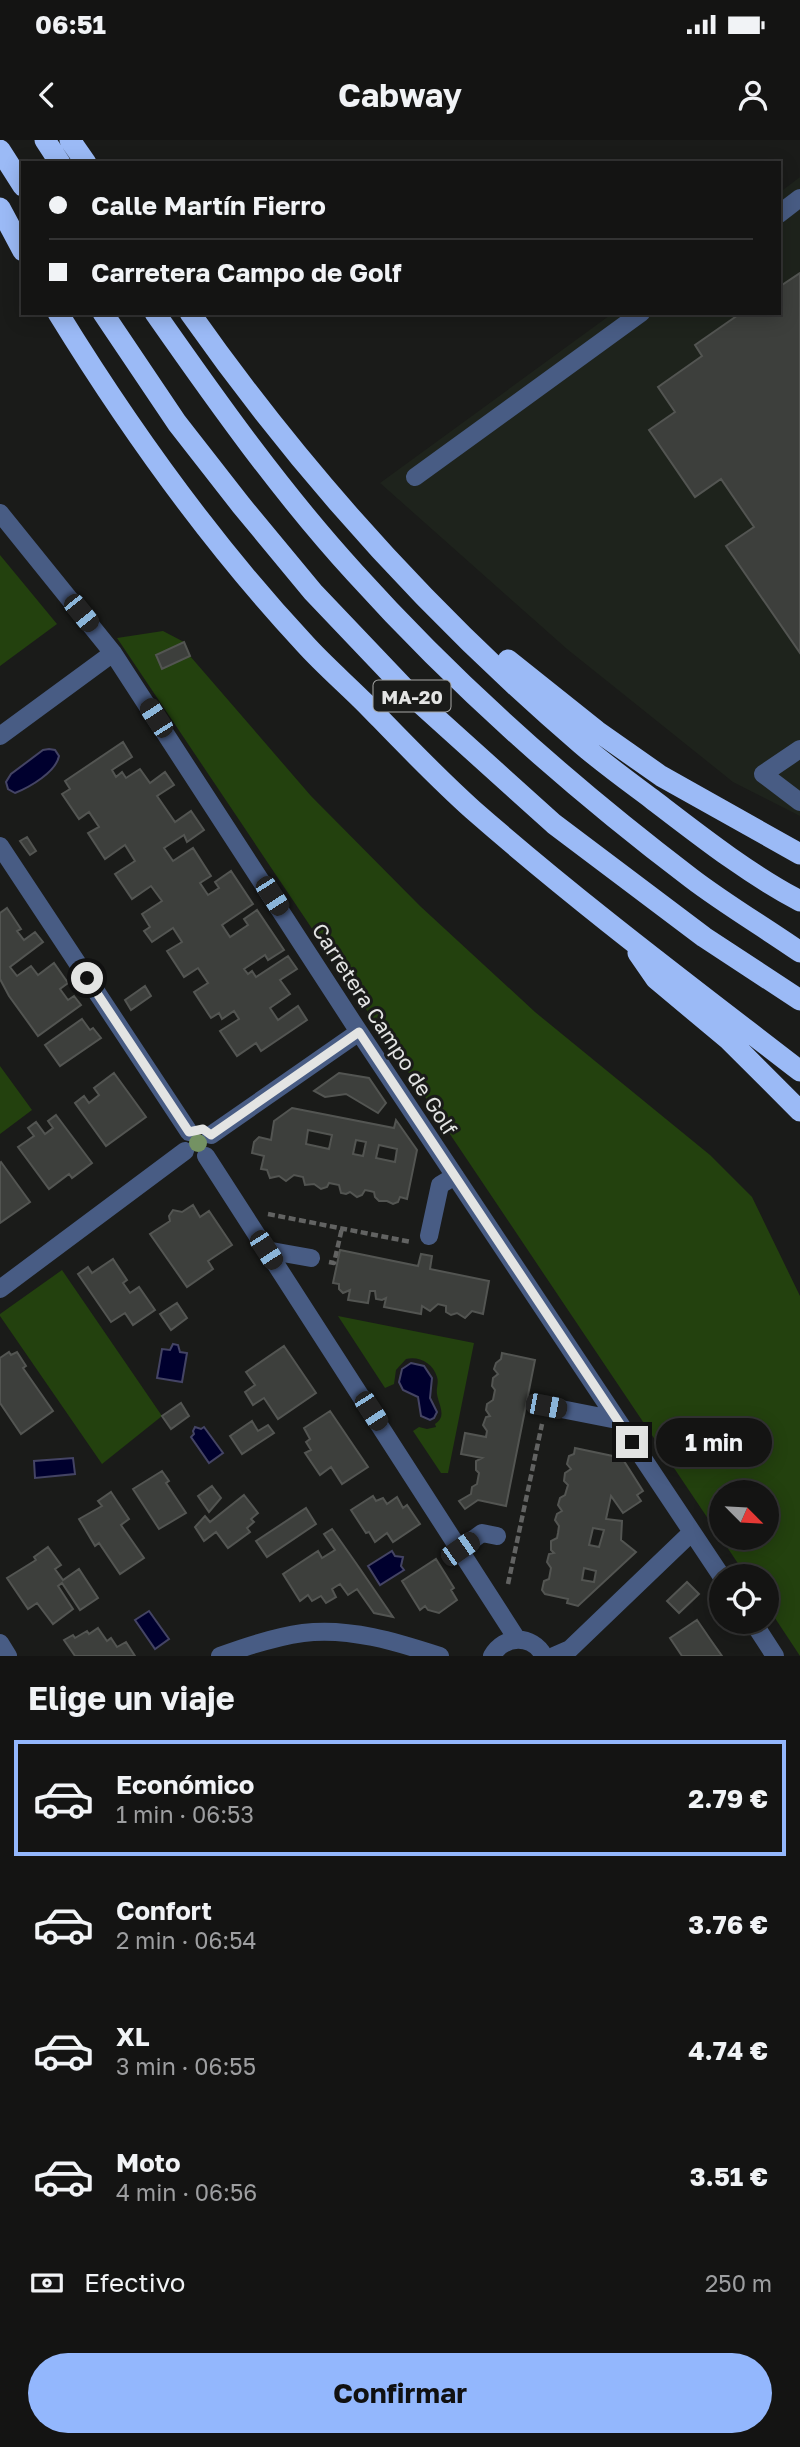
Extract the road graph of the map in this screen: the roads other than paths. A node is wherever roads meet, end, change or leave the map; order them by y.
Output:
1 (45, 140) edge
2 (70, 140) edge
3 (0, 150) edge
4 (59, 161) edge
5 (85, 161) edge
6 (21, 183) edge
7 (800, 198) edge
8 (0, 208) edge
9 (781, 212) edge
10 (21, 247) edge
11 (59, 315) edge
12 (104, 315) edge
13 (156, 315) edge
14 (191, 315) edge
15 (638, 315) edge
16 (415, 477) dead end
17 (0, 513) edge
18 (456, 628) junction
19 (113, 653) junction
20 (0, 736) edge
21 (800, 749) edge
22 (800, 802) edge
23 (0, 846) edge
24 (800, 854) edge
25 (800, 901) edge
26 (625, 934) junction
27 (800, 951) edge
28 (800, 1000) edge
29 (359, 1032) junction
30 (800, 1071) edge
31 (800, 1111) edge
32 (189, 1132) junction
33 (211, 1135) junction
34 (185, 1151) junction
35 (206, 1156) junction
36 (455, 1176) junction
37 (429, 1236) road end
38 (266, 1250) junction
39 (311, 1258) dead end
40 (0, 1289) edge
41 (546, 1406) road end
42 (617, 1420) junction
43 (692, 1532) junction
44 (497, 1536) dead end
45 (460, 1549) junction
46 (713, 1564) edge
47 (761, 1634) edge
48 (517, 1639) junction
49 (0, 1643) edge
50 (8, 1656) edge
51 (220, 1656) edge
52 (440, 1656) edge
53 (492, 1656) edge
54 (544, 1656) edge
55 (554, 1656) edge
56 (775, 1656) edge

1 - 4 highway
2 - 5 highway
3 - 6 highway
7 - 9 street
8 - 10 highway
11 - 26 highway
12 - 28 highway, MA-20
13 - 27 highway, MA-20
14 - 18 highway
15 - 16 street
17 - 19 street, Carretera Campo de Golf
18 - 24 highway
18 - 25 highway
19 - 20 street
19 - 29 street, Carretera Campo de Golf
21 - 22 street
23 - 32 street
26 - 30 highway
26 - 31 highway
29 - 33 street
29 - 36 street, Carretera Campo de Golf
32 - 33 street
32 - 34 street
33 - 35 street
34 - 35 street
34 - 40 street
35 - 38 street
36 - 37 street
36 - 42 street, Carretera Campo de Golf
38 - 39 street
38 - 45 street
41 - 42 street
42 - 43 street, Carretera Campo de Golf
43 - 46 street, Carretera Campo de Golf
43 - 55 street
44 - 45 street
45 - 48 street
47 - 56 street
48 - 53 street
48 - 54 street
49 - 50 street
51 - 52 street

